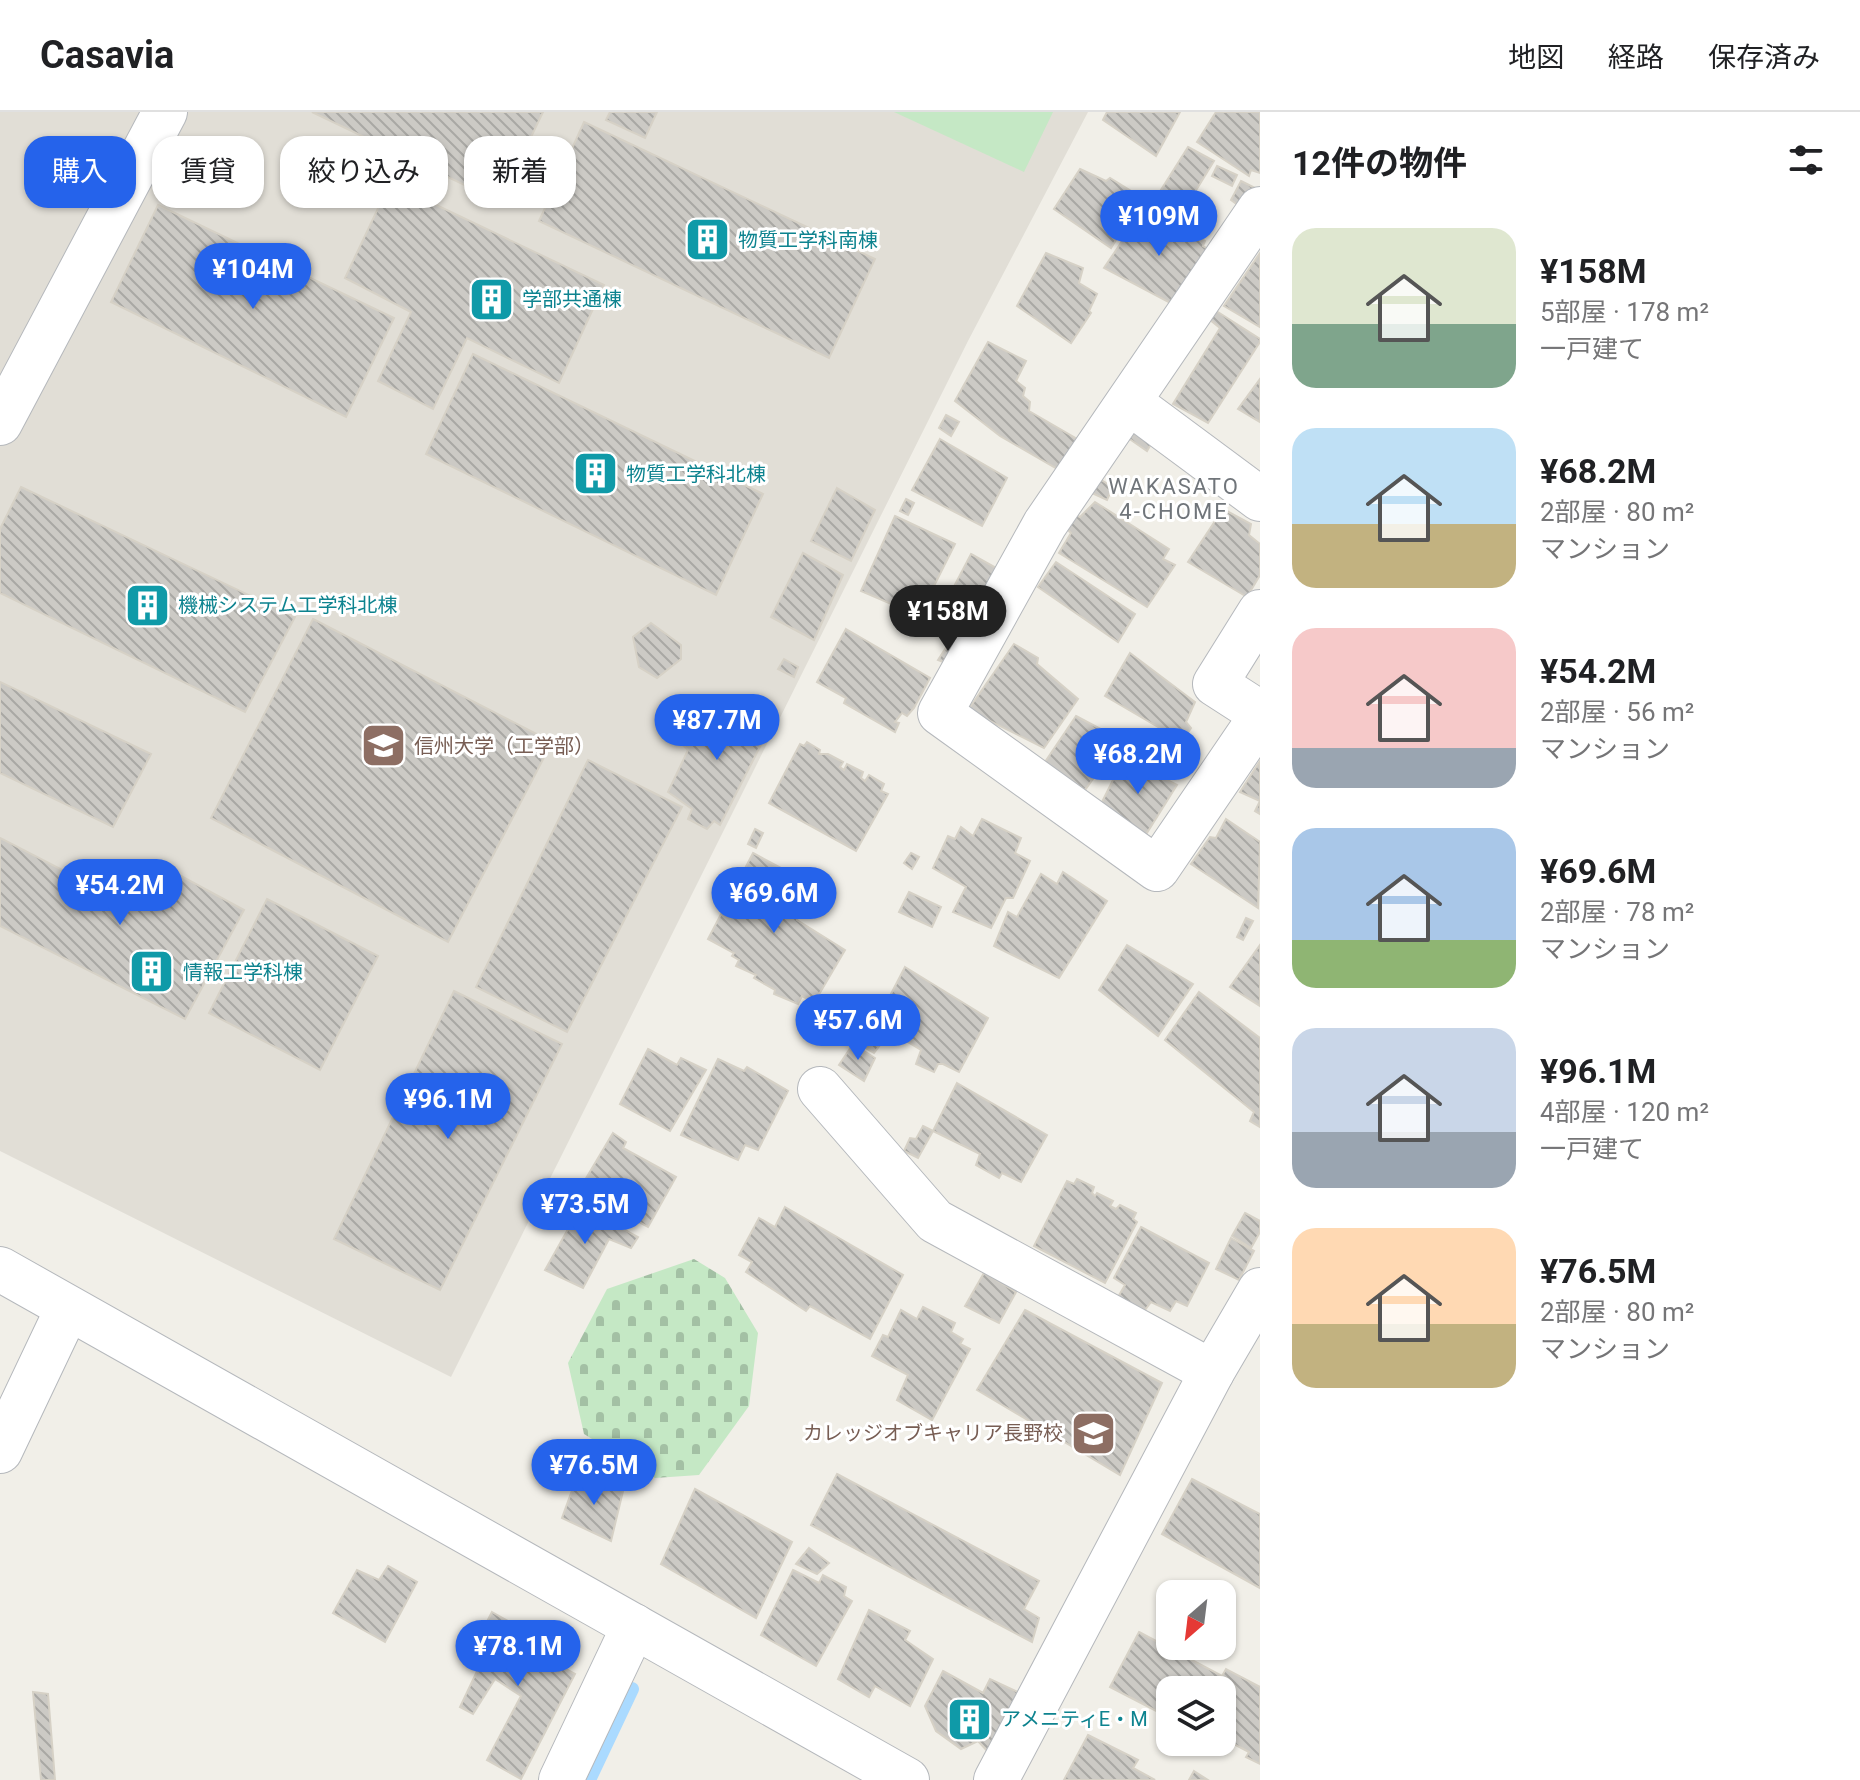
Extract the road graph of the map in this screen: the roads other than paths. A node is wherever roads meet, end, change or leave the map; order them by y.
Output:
1 (165, 112) edge
2 (1260, 209) edge
3 (1129, 402) junction
4 (0, 423) edge
5 (1260, 499) edge
6 (1260, 612) edge
7 (1260, 716) edge
8 (820, 1089) dead end
9 (0, 1269) edge
10 (1260, 1290) edge
11 (68, 1308) junction
12 (1212, 1372) junction
13 (0, 1451) edge
14 (634, 1626) junction
15 (561, 1780) edge
16 (907, 1780) edge
17 (996, 1780) edge

1 - 4 street
2 - 3 street
3 - 5 street
3 - 7 street
6 - 7 street
8 - 12 street
9 - 11 street
10 - 12 street
11 - 13 street
11 - 14 street
12 - 17 street
14 - 15 street
14 - 16 street

